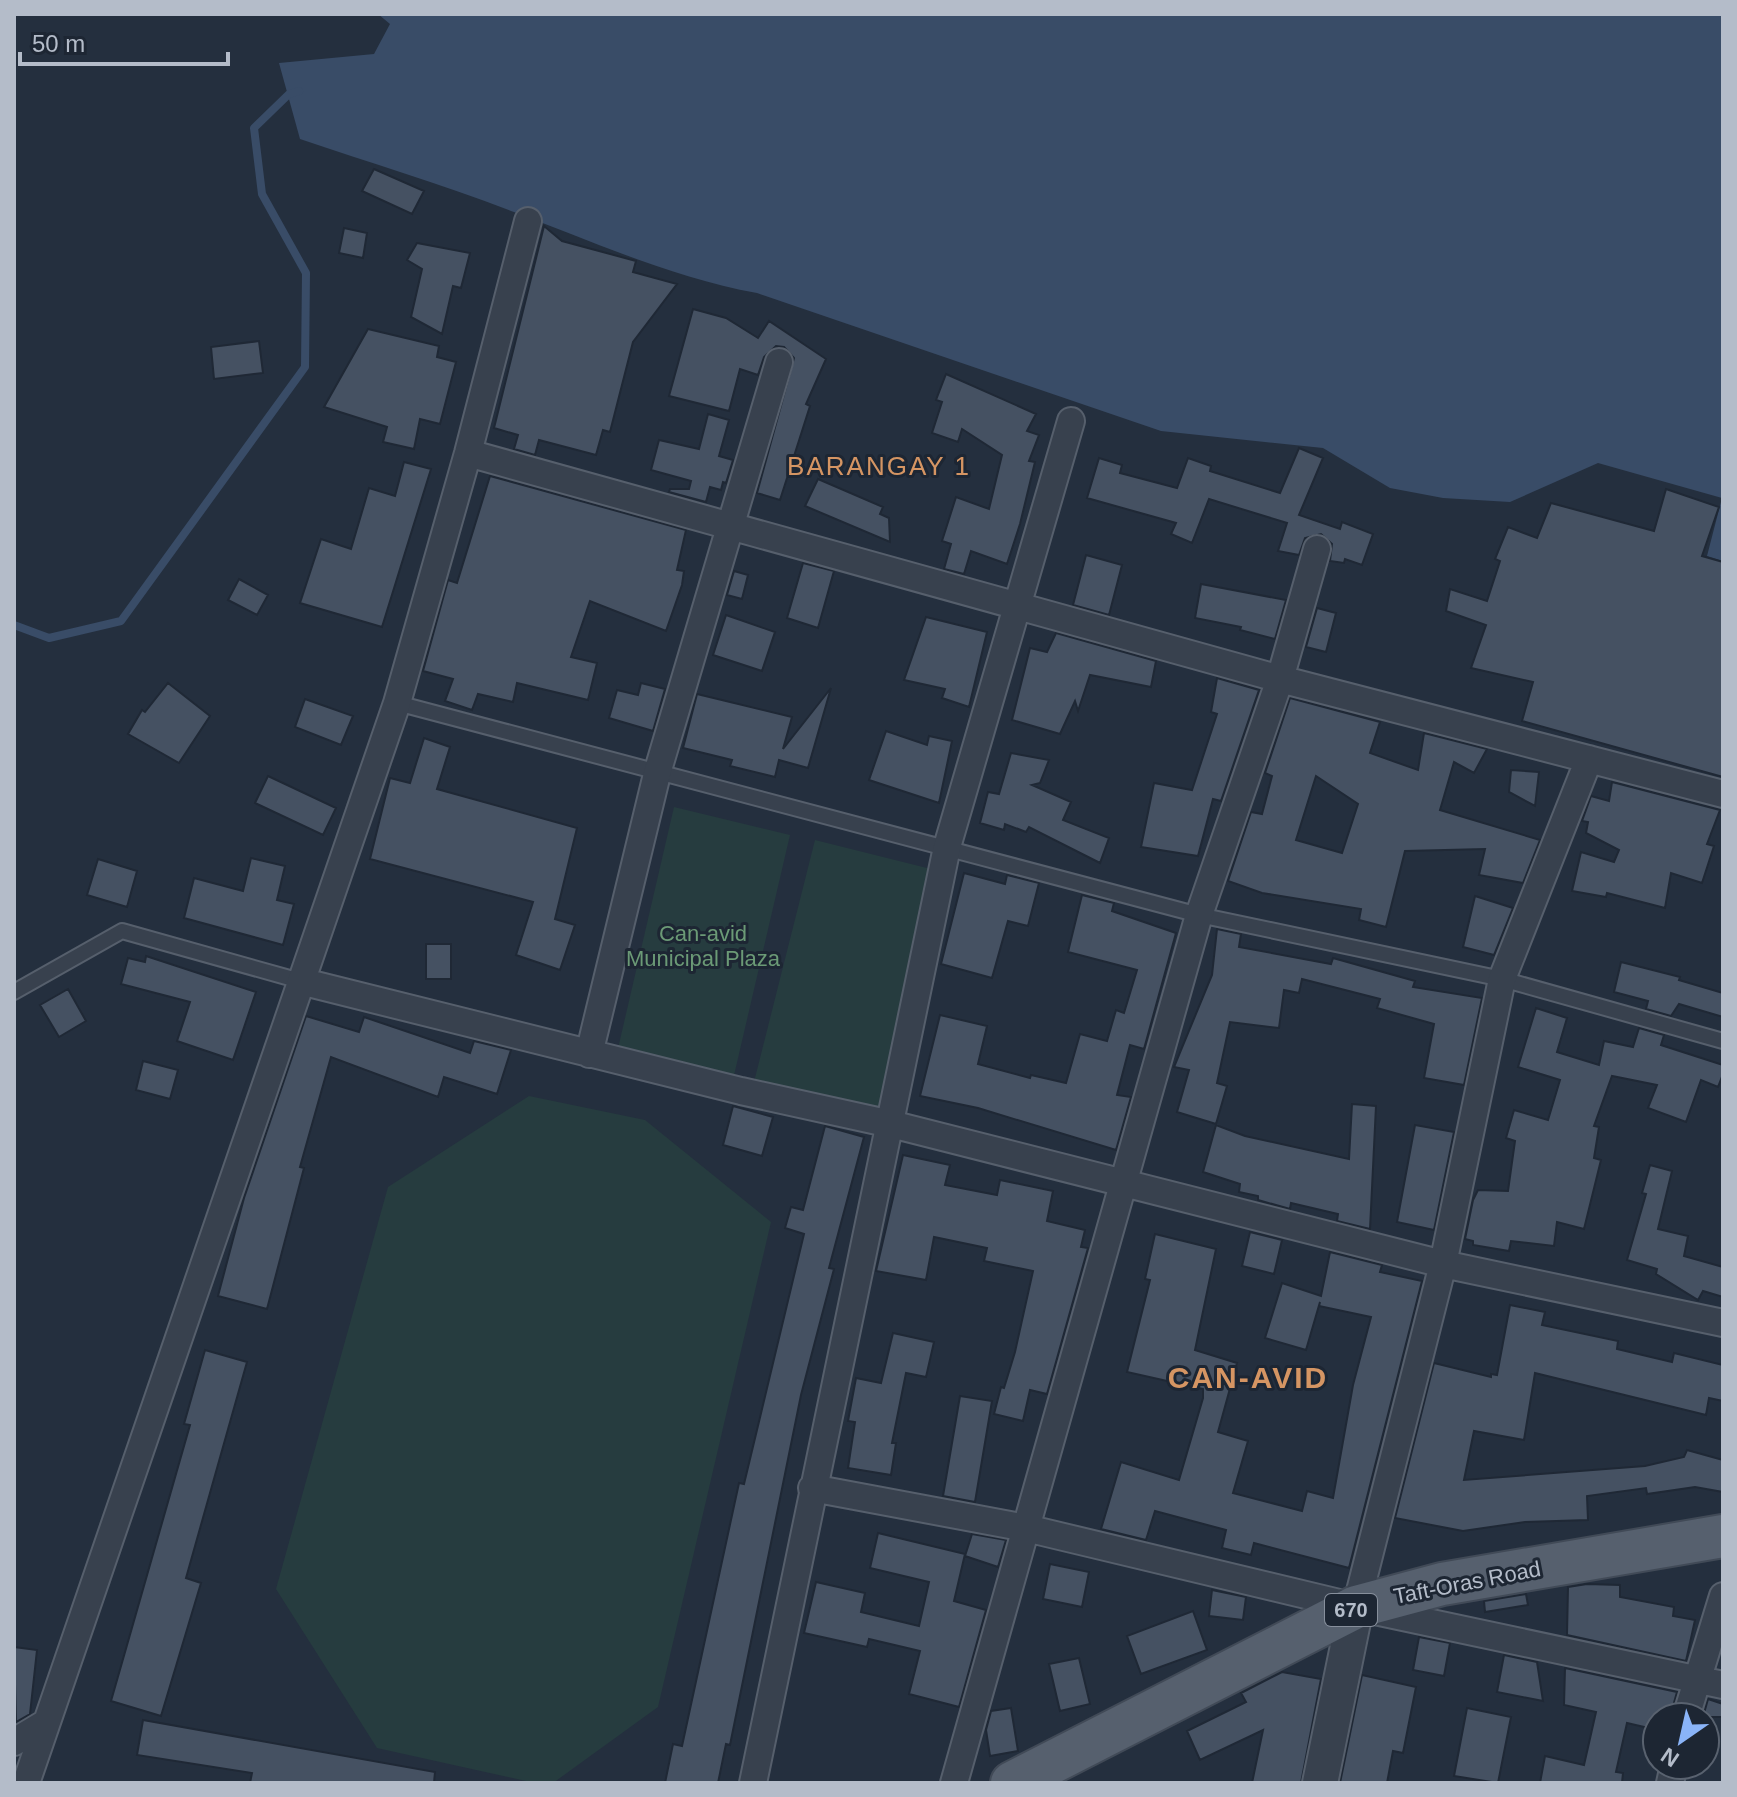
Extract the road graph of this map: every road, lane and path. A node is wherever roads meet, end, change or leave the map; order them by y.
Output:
1 (528, 221) dead end
2 (779, 362) dead end
3 (1071, 421) dead end
4 (468, 453) junction
5 (730, 524) junction
6 (1317, 549) dead end
7 (1019, 605) junction
8 (1280, 679) junction
9 (397, 703) junction
10 (1589, 759) junction
11 (658, 770) junction
12 (1723, 794) edge
13 (947, 847) junction
14 (1199, 915) junction
15 (1502, 979) junction
16 (304, 982) junction
17 (14, 992) edge
18 (1723, 1041) edge
19 (589, 1054) junction
20 (891, 1124) junction
21 (1123, 1185) junction
22 (1443, 1264) junction
23 (1723, 1323) edge
24 (812, 1488) junction
25 (1026, 1528) junction
26 (1723, 1536) edge
27 (1723, 1596) edge
28 (1356, 1607) junction
29 (1695, 1679) junction
30 (1723, 1685) edge
31 (1690, 1701) edge
32 (44, 1724) junction
33 (14, 1742) edge
34 (26, 1783) edge
35 (753, 1783) edge
36 (954, 1783) edge
37 (1012, 1783) edge
38 (1320, 1783) edge

1 - 4 street
2 - 5 street
3 - 7 street
4 - 5 street
4 - 9 street
5 - 7 street
5 - 11 street
6 - 8 street
7 - 8 street
7 - 13 street
8 - 10 street
8 - 14 street
9 - 11 lane
9 - 16 street
10 - 12 street
10 - 15 street
11 - 13 lane
11 - 19 street
13 - 14 lane
13 - 20 street
14 - 15 lane
14 - 21 street
15 - 18 lane
15 - 22 street
16 - 17 lane
16 - 19 street
16 - 32 street
19 - 20 street
20 - 21 street
20 - 24 street
21 - 22 street
21 - 25 street
22 - 23 street
22 - 28 street
24 - 25 street
24 - 35 street
25 - 28 street
25 - 36 street
26 - 28 main road, Taft-Oras Road / 670
27 - 29 street
28 - 29 street
28 - 37 main road, Taft-Oras Road / 670
28 - 38 street
29 - 30 street
29 - 31 street
32 - 33 street
32 - 34 street

